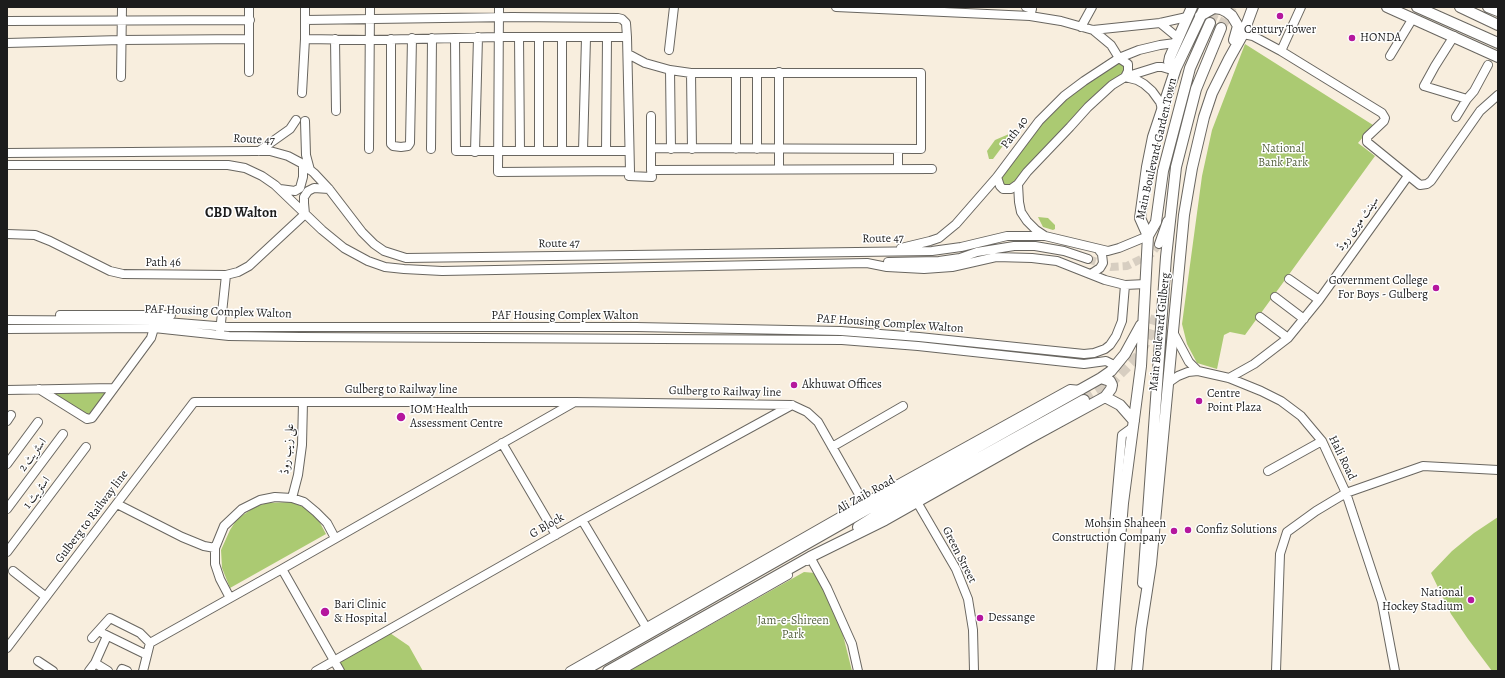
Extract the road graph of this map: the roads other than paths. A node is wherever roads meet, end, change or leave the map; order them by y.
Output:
1 (122, 7) edge
2 (249, 7) edge
3 (305, 7) edge
4 (370, 7) edge
5 (499, 7) edge
6 (674, 7) edge
7 (836, 7) edge
8 (1092, 7) edge
9 (1192, 7) edge
10 (1301, 7) edge
11 (1387, 7) edge
12 (1417, 7) edge
13 (1460, 7) edge
14 (1488, 7) edge
15 (1253, 8) edge
16 (938, 10) edge
17 (1030, 10) edge
18 (1498, 11) edge
19 (1203, 12) edge
20 (1187, 17) junction
21 (499, 18) junction
22 (1413, 18) junction
23 (370, 19) junction
24 (121, 20) junction
25 (250, 20) junction
26 (305, 20) junction
27 (7, 21) edge
28 (1160, 23) junction
29 (1210, 23) tunnel mouth
30 (1498, 25) edge
31 (1081, 27) junction
32 (1222, 28) tunnel mouth
33 (1093, 30) junction
34 (1243, 34) junction
35 (1454, 36) junction
36 (478, 37) junction
37 (498, 37) junction
38 (519, 37) junction
39 (539, 37) junction
40 (627, 37) junction
41 (412, 38) junction
42 (432, 38) junction
43 (455, 38) junction
44 (562, 38) junction
45 (586, 38) junction
46 (607, 38) junction
47 (305, 39) junction
48 (335, 39) junction
49 (391, 39) junction
50 (121, 40) junction
51 (249, 40) junction
52 (369, 40) junction
53 (1176, 40) junction
54 (7, 43) edge
55 (1498, 43) edge
56 (669, 50) dead end
57 (1281, 51) junction
58 (628, 54) junction
59 (1390, 56) dead end
60 (1498, 57) edge
61 (1120, 58) junction
62 (1229, 59) junction
63 (1488, 65) dead end
64 (670, 70) junction
65 (1176, 70) junction
66 (249, 72) dead end
67 (779, 72) junction
68 (691, 73) junction
69 (736, 73) junction
70 (757, 73) junction
71 (121, 77) dead end
72 (1125, 77) junction
73 (302, 93) dead end
74 (1498, 95) edge
75 (1467, 99) junction
76 (1162, 109) junction
77 (336, 111) dead end
78 (651, 116) dead end
79 (1456, 117) dead end
80 (296, 120) dead end
81 (305, 121) dead end
82 (651, 148) junction
83 (370, 149) dead end
84 (431, 149) dead end
85 (671, 149) junction
86 (692, 149) junction
87 (736, 149) junction
88 (757, 149) junction
89 (779, 149) junction
90 (898, 149) junction
91 (259, 151) junction
92 (498, 151) junction
93 (520, 151) junction
94 (539, 151) junction
95 (562, 151) junction
96 (583, 151) junction
97 (606, 151) junction
98 (629, 151) junction
99 (475, 152) junction
100 (7, 153) edge
101 (303, 164) junction
102 (7, 165) edge
103 (779, 169) junction
104 (898, 169) junction
105 (932, 169) dead end
106 (310, 170) junction
107 (651, 170) junction
108 (630, 171) junction
109 (1408, 176) junction
110 (997, 177) junction
111 (1018, 184) junction
112 (280, 189) junction
113 (329, 189) junction
114 (1170, 211) junction
115 (305, 214) junction
116 (7, 234) edge
117 (1045, 236) junction
118 (1148, 236) junction
119 (1159, 244) tunnel mouth
120 (1098, 249) junction
121 (886, 251) junction
122 (1166, 257) junction
123 (1088, 259) tunnel mouth
124 (867, 263) junction
125 (1091, 274) junction
126 (226, 275) junction
127 (1289, 279) dead end
128 (1146, 284) junction
129 (1125, 285) junction
130 (1275, 298) dead end
131 (1319, 300) junction
132 (7, 315) edge
133 (171, 315) dead end
134 (1156, 316) tunnel mouth
135 (1260, 317) dead end
136 (1304, 319) junction
137 (7, 320) edge
138 (154, 321) junction
139 (1143, 321) junction
140 (7, 329) edge
141 (220, 331) junction
142 (1172, 331) junction
143 (1288, 338) junction
144 (1116, 366) junction
145 (1198, 371) junction
146 (1101, 378) junction
147 (1229, 378) junction
148 (1168, 383) junction
149 (114, 388) junction
150 (39, 389) junction
151 (7, 390) edge
152 (1081, 390) junction
153 (1105, 397) junction
154 (1084, 400) tunnel mouth
155 (303, 402) junction
156 (575, 402) junction
157 (792, 405) junction
158 (903, 406) dead end
159 (38, 422) dead end
160 (1133, 424) junction
161 (63, 434) dead end
162 (1322, 441) junction
163 (502, 443) junction
164 (86, 447) dead end
165 (832, 447) junction
166 (7, 464) edge
167 (1498, 470) edge
168 (1268, 471) dead end
169 (1346, 493) junction
170 (292, 498) junction
171 (917, 502) junction
172 (864, 503) junction
173 (117, 504) junction
174 (7, 509) edge
175 (582, 520) junction
176 (556, 535) junction
177 (335, 538) junction
178 (215, 548) junction
179 (7, 552) edge
180 (810, 557) junction
181 (282, 569) junction
182 (13, 571) dead end
183 (46, 597) junction
184 (230, 598) junction
185 (646, 627) junction
186 (1141, 629) junction
187 (92, 638) dead end
188 (150, 643) junction
189 (7, 648) edge
190 (147, 655) junction
191 (38, 661) dead end
192 (334, 661) junction
193 (95, 663) junction
194 (53, 671) edge
195 (89, 671) edge
196 (108, 671) edge
197 (121, 671) edge
198 (126, 671) edge
199 (143, 671) edge
200 (316, 671) edge
201 (340, 671) edge
202 (570, 671) edge
203 (583, 671) edge
204 (608, 671) edge
205 (620, 671) edge
206 (858, 671) edge
207 (974, 671) edge
208 (1101, 671) edge
209 (1109, 671) edge
210 (1139, 671) edge
211 (1276, 671) edge
212 (1394, 671) edge

1 - 24 street
2 - 25 street
3 - 26 street
4 - 23 street
5 - 21 street
6 - 56 street
7 - 16 street
8 - 31 street
9 - 20 main road
10 - 57 street
11 - 22 main road
12 - 55 main road
13 - 30 main road
14 - 18 main road
15 - 34 main road, Main Boulevard Gulberg
16 - 17 street
17 - 31 street
19 - 62 main road
19 - 65 main road, Main Boulevard Gulberg
20 - 28 street
20 - 53 main road
21 - 23 street
21 - 37 street
21 - 40 street
22 - 35 main road
22 - 59 street
23 - 26 street
23 - 52 street
24 - 25 street
24 - 27 street
24 - 50 street
25 - 51 street
26 - 47 street
28 - 33 street
28 - 53 street
29 - 118 main road, Main Boulevard Garden Town
31 - 33 street
32 - 114 main road, Main Boulevard Garden Town
33 - 61 street
34 - 57 street
34 - 62 main road, Main Boulevard Gulberg
35 - 60 main road
35 - 75 street
36 - 37 street
36 - 43 street
36 - 99 street
37 - 38 street
37 - 92 street
38 - 39 street
38 - 93 street
39 - 44 street
39 - 94 street
40 - 46 street
40 - 58 street
41 - 42 street
41 - 49 street
41 - 49 street
42 - 43 street
42 - 84 street
43 - 99 street
44 - 45 street
44 - 95 street
45 - 46 street
45 - 96 street
46 - 97 street
47 - 48 street
47 - 73 street
48 - 52 street
48 - 77 street
49 - 52 street
50 - 51 street
50 - 54 street
50 - 71 street
51 - 66 street
52 - 83 street
53 - 61 street, Path 40
53 - 65 main road
57 - 109 street
58 - 64 street
58 - 98 street
61 - 72 street
61 - 110 street, Path 40
62 - 142 main road, Main Boulevard Gulberg
63 - 75 street
64 - 68 street
64 - 85 street
65 - 72 street
65 - 76 main road, Main Boulevard Gulberg
67 - 70 street
67 - 89 street
67 - 90 street
68 - 69 street
68 - 86 street
69 - 70 street
69 - 87 street
70 - 88 street
72 - 76 street
72 - 111 street
74 - 109 street
75 - 79 street
76 - 118 main road, Main Boulevard Gulberg
78 - 82 street
80 - 91 street
81 - 106 street
82 - 85 street
82 - 107 street
85 - 86 street
86 - 87 street
87 - 88 street
88 - 89 street
89 - 90 street
89 - 103 street
90 - 104 street
91 - 100 street, Route 47
91 - 101 street, Route 47
92 - 93 street
92 - 99 street
92 - 108 street
93 - 94 street
94 - 95 street
95 - 96 street
96 - 97 street
97 - 98 street
98 - 108 street
101 - 106 street, Route 47
101 - 112 street
102 - 112 street, Route 47
103 - 104 street
103 - 107 street
104 - 105 street
106 - 113 street, Route 47
107 - 108 street
109 - 131 street, سینٹ میری روڈ
110 - 111 street
110 - 121 street, Path 40
111 - 117 street
112 - 115 street, Route 47
113 - 115 street
113 - 121 street, Route 47
114 - 119 street
114 - 122 main road, Main Boulevard Garden Town
115 - 124 street, Route 47
115 - 126 street, Path 46
116 - 126 street, Path 46
117 - 120 street, Route 47
117 - 121 street, Route 47
118 - 120 street, Route 47
118 - 128 main road, Main Boulevard Gulberg
120 - 125 street
122 - 134 main road
122 - 186 main road, Main Boulevard Garden Town
123 - 124 street
124 - 125 street, Route 47
125 - 129 street, Route 47
126 - 141 street
127 - 131 street
128 - 129 street, Route 47
128 - 139 main road, Main Boulevard Gulberg
129 - 141 street, PAF Housing Complex Walton
130 - 136 street
131 - 136 street, سینٹ میری روڈ
132 - 138 street
133 - 138 street
135 - 143 street
136 - 143 street, سینٹ میری روڈ
137 - 138 street, PAF Housing Complex Walton
138 - 140 street, PAF Housing Complex Walton
138 - 141 street, PAF Housing Complex Walton
138 - 149 street
139 - 144 main road, Ali Zaib Road
139 - 160 main road, Main Boulevard Gulberg
141 - 144 street, PAF Housing Complex Walton
142 - 145 street
142 - 148 main road, Main Boulevard Gulberg
143 - 147 street, سینٹ میری روڈ
144 - 146 main road, Ali Zaib Road
145 - 147 street, Hali Road
145 - 148 street
146 - 152 main road, Ali Zaib Road
146 - 153 main road
147 - 162 street, Hali Road
148 - 186 main road, Main Boulevard Gulberg
149 - 150 street
149 - 150 street
150 - 151 street
152 - 172 street
152 - 203 main road, Ali Zaib Road
153 - 160 main road
153 - 171 main road
154 - 180 main road
155 - 156 street, Gulberg to Railway line
155 - 170 street, علی زیب روڈ
155 - 173 street, Gulberg to Railway line
156 - 157 street, Gulberg to Railway line
156 - 163 street
157 - 165 street, Gulberg to Railway line
157 - 175 street, G Block
158 - 165 street
159 - 166 street
160 - 208 street
160 - 209 main road, Main Boulevard Gulberg
161 - 174 street, اسٹریٹ 2
162 - 168 street
162 - 169 street, Hali Road
163 - 176 street
163 - 177 street
164 - 179 street, اسٹریٹ 1
165 - 172 street, Gulberg to Railway line
167 - 169 street
169 - 211 street
169 - 212 street, Hali Road
170 - 177 street
170 - 178 street
171 - 180 main road
171 - 207 street, Green Street
172 - 185 street
173 - 178 street
173 - 183 street, Gulberg to Railway line
175 - 176 street, G Block
175 - 185 street
176 - 192 street, G Block
177 - 181 street
178 - 184 street
180 - 204 main road
180 - 205 street
180 - 206 street
181 - 184 street
181 - 192 street
182 - 183 street
183 - 189 street, Gulberg to Railway line
184 - 188 street
185 - 202 street
186 - 210 main road, Main Boulevard Gulberg
187 - 188 street
188 - 190 street
190 - 193 street
190 - 199 street
191 - 194 street
192 - 200 street, G Block
192 - 201 street
193 - 195 street
193 - 196 street
197 - 198 street

